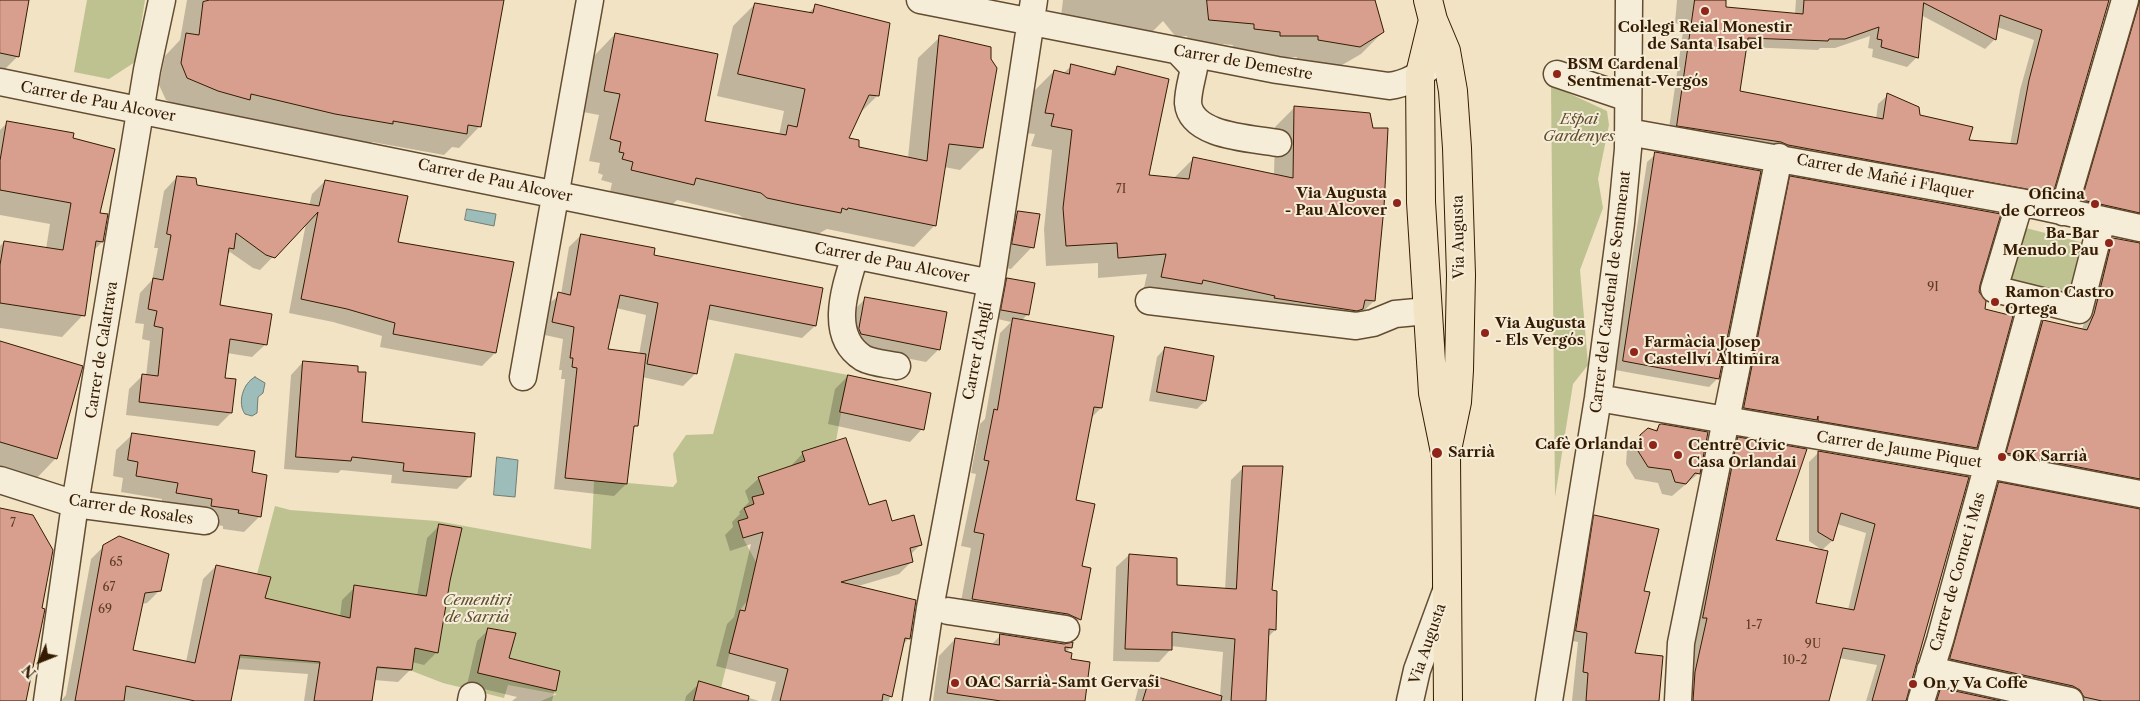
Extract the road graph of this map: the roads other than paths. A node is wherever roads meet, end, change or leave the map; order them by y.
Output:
1 (162, 0) edge
2 (590, 0) edge
3 (920, 0) edge
4 (1629, 0) edge
5 (2125, 0) edge
6 (1430, 10) edge
7 (1032, 11) edge
8 (1446, 50) junction
9 (1179, 52) junction
10 (1420, 74) junction
11 (1557, 74) dead end
12 (0, 82) edge
13 (1628, 98) junction
14 (142, 111) junction
15 (1628, 132) junction
16 (1278, 143) dead end
17 (1779, 157) junction
18 (555, 194) junction
19 (2020, 202) junction
20 (2063, 212) junction
21 (2102, 220) junction
22 (2140, 228) edge
23 (855, 256) junction
24 (991, 282) junction
25 (2033, 299) junction
26 (1149, 301) dead end
27 (1426, 311) junction
28 (897, 366) dead end
29 (523, 377) dead end
30 (1598, 398) junction
31 (1727, 422) junction
32 (1446, 457) junction
33 (1988, 465) junction
34 (0, 480) edge
35 (2140, 494) edge
36 (75, 504) junction
37 (205, 520) dead end
38 (1447, 588) junction
39 (948, 610) dead end
40 (1066, 629) dead end
41 (1930, 670) junction
42 (47, 701) edge
43 (916, 701) edge
44 (1410, 701) edge
45 (1448, 701) edge
46 (1549, 701) edge
47 (1678, 701) edge
48 (1921, 701) edge
49 (2070, 701) edge

1 - 14 street, Carrer de Calatrava
2 - 18 street
3 - 7 street, Carrer de Demestre
4 - 13 street, Carrer del Cardenal de Sentmenat
5 - 20 street
6 - 8 main road, Via Augusta
6 - 10 main road, Via Augusta
7 - 9 street, Carrer de Demestre
7 - 24 street, Carrer d'Anglí
8 - 10 street, Carrer de Demestre
8 - 32 main road, Via Augusta
9 - 10 street, Carrer de Demestre
9 - 16 street
10 - 27 main road, Via Augusta
11 - 13 street
12 - 14 street, Carrer de Pau Alcover
13 - 15 street, Carrer del Cardenal de Sentmenat
14 - 18 street, Carrer de Pau Alcover
14 - 36 street, Carrer de Calatrava
15 - 17 street, Carrer de Mañé i Flaquer
15 - 30 street, Carrer del Cardenal de Sentmenat
17 - 19 street, Carrer de Mañé i Flaquer
17 - 31 street
18 - 23 street, Carrer de Pau Alcover
18 - 29 street
19 - 20 street, Carrer de Mañé i Flaquer
19 - 25 street
20 - 21 street, Carrer de Mañé i Flaquer
21 - 22 street, Carrer de Mañé i Flaquer
21 - 25 street
23 - 24 street, Carrer de Pau Alcover
23 - 28 street
24 - 43 street, Carrer d'Anglí
25 - 33 street, Carrer de Cornet i Mas
26 - 27 street
27 - 32 main road, Via Augusta
30 - 31 street, Carrer de Jaume Piquet
30 - 46 street, Carrer del Cardenal de Sentmenat
31 - 33 street, Carrer de Jaume Piquet
31 - 47 street
32 - 38 main road, Via Augusta
33 - 35 street, Carrer de Jaume Piquet
33 - 41 street, Carrer de Cornet i Mas
34 - 36 street, Carrer de Rosales
36 - 37 street, Carrer de Rosales
36 - 42 street, Carrer de Calatrava
38 - 44 street, Via Augusta
38 - 45 main road, Via Augusta
39 - 40 street
41 - 48 street, Carrer de Cornet i Mas
41 - 49 street

